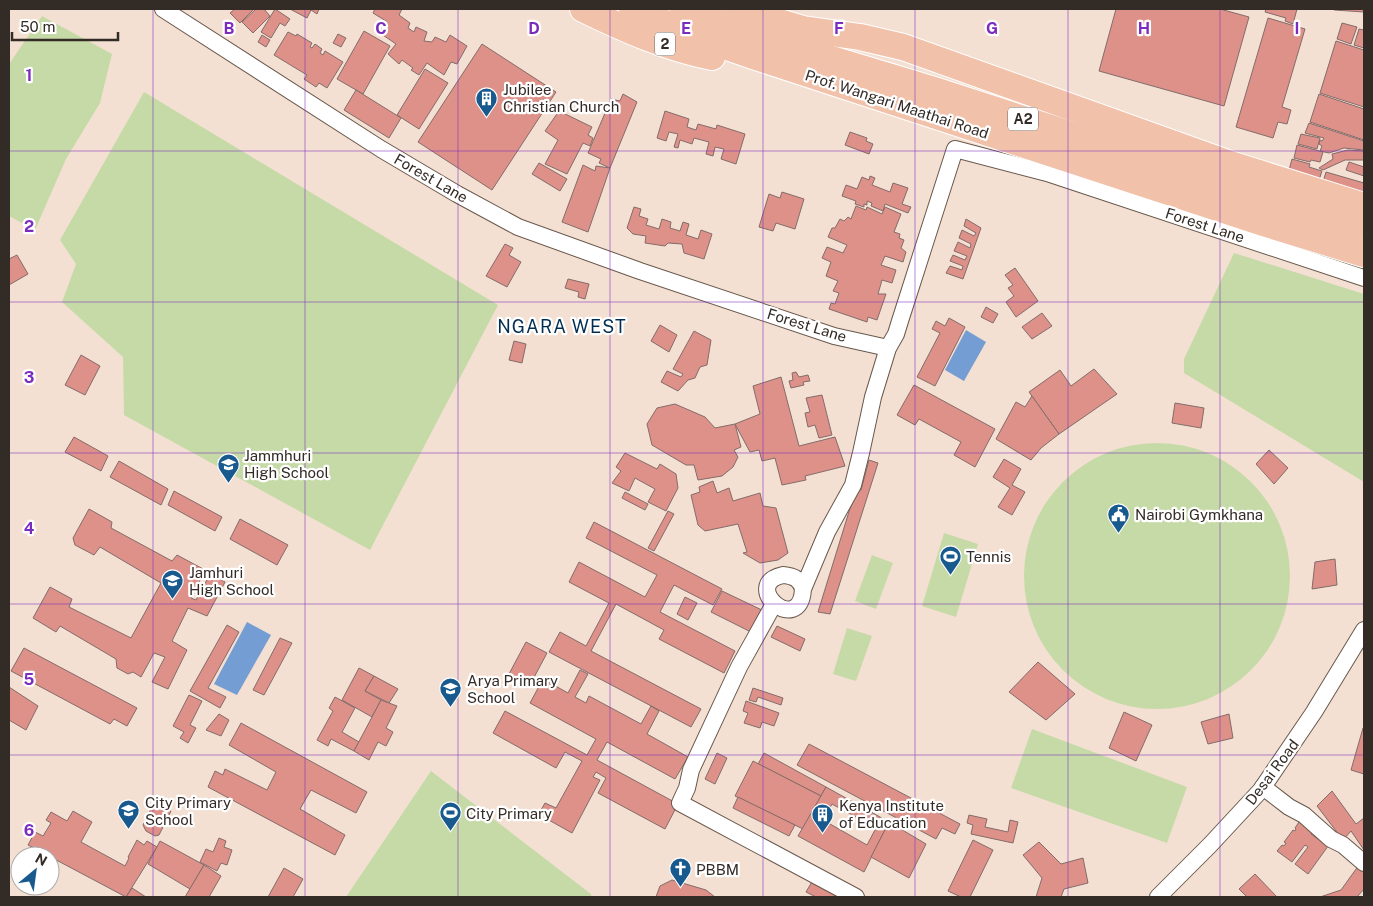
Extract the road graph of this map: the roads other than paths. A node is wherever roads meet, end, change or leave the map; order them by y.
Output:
1 (163, 9) edge
2 (583, 9) edge
3 (633, 9) edge
4 (683, 9) edge
5 (735, 9) edge
6 (800, 39) junction
7 (752, 56) junction
8 (1364, 206) edge
9 (1364, 227) edge
10 (1364, 254) edge
11 (1364, 278) edge
12 (888, 348) junction
13 (803, 589) junction
14 (774, 604) junction
15 (1364, 630) edge
16 (1263, 787) junction
17 (1364, 863) edge
18 (856, 897) edge
19 (1158, 897) edge

1 - 12 street, Forest Lane
2 - 7 main road, 2
3 - 7 main road, Prof. Wangari Maathai Road / A2
4 - 6 main road, Prof. Wangari Maathai Road / A2
5 - 6 main road
6 - 8 main road
6 - 9 main road, Prof. Wangari Maathai Road / A2
7 - 10 main road, Prof. Wangari Maathai Road / A2
11 - 12 street, Forest Lane
12 - 13 street
13 - 14 street
13 - 14 street
14 - 18 street
15 - 16 street, Desai Road
16 - 17 street
16 - 19 street, Desai Road

